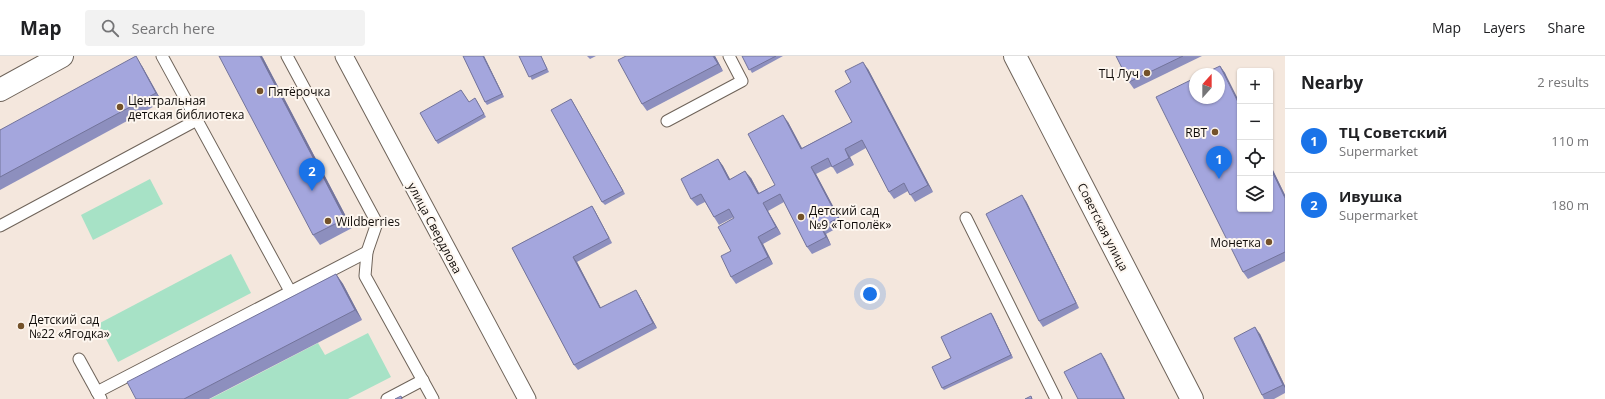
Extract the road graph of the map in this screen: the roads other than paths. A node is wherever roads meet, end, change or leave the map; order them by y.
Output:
1 (62, 56) edge
2 (162, 56) edge
3 (287, 56) edge
4 (344, 56) edge
5 (729, 56) edge
6 (1015, 56) edge
7 (0, 90) edge
8 (197, 120) junction
9 (667, 121) dead end
10 (966, 218) dead end
11 (0, 226) edge
12 (367, 252) junction
13 (290, 291) junction
14 (79, 359) dead end
15 (422, 380) junction
16 (99, 395) edge
17 (387, 399) edge
18 (433, 399) edge
19 (527, 399) edge
20 (1056, 399) edge
21 (1192, 399) edge

1 - 7 main road
2 - 8 lane
3 - 12 lane
4 - 19 street, улица Свердлова
5 - 9 lane
6 - 21 main road, Советская улица
8 - 11 lane
8 - 13 lane
10 - 20 lane
12 - 13 lane
12 - 15 lane
13 - 16 lane
14 - 16 lane
15 - 17 lane
15 - 18 lane

